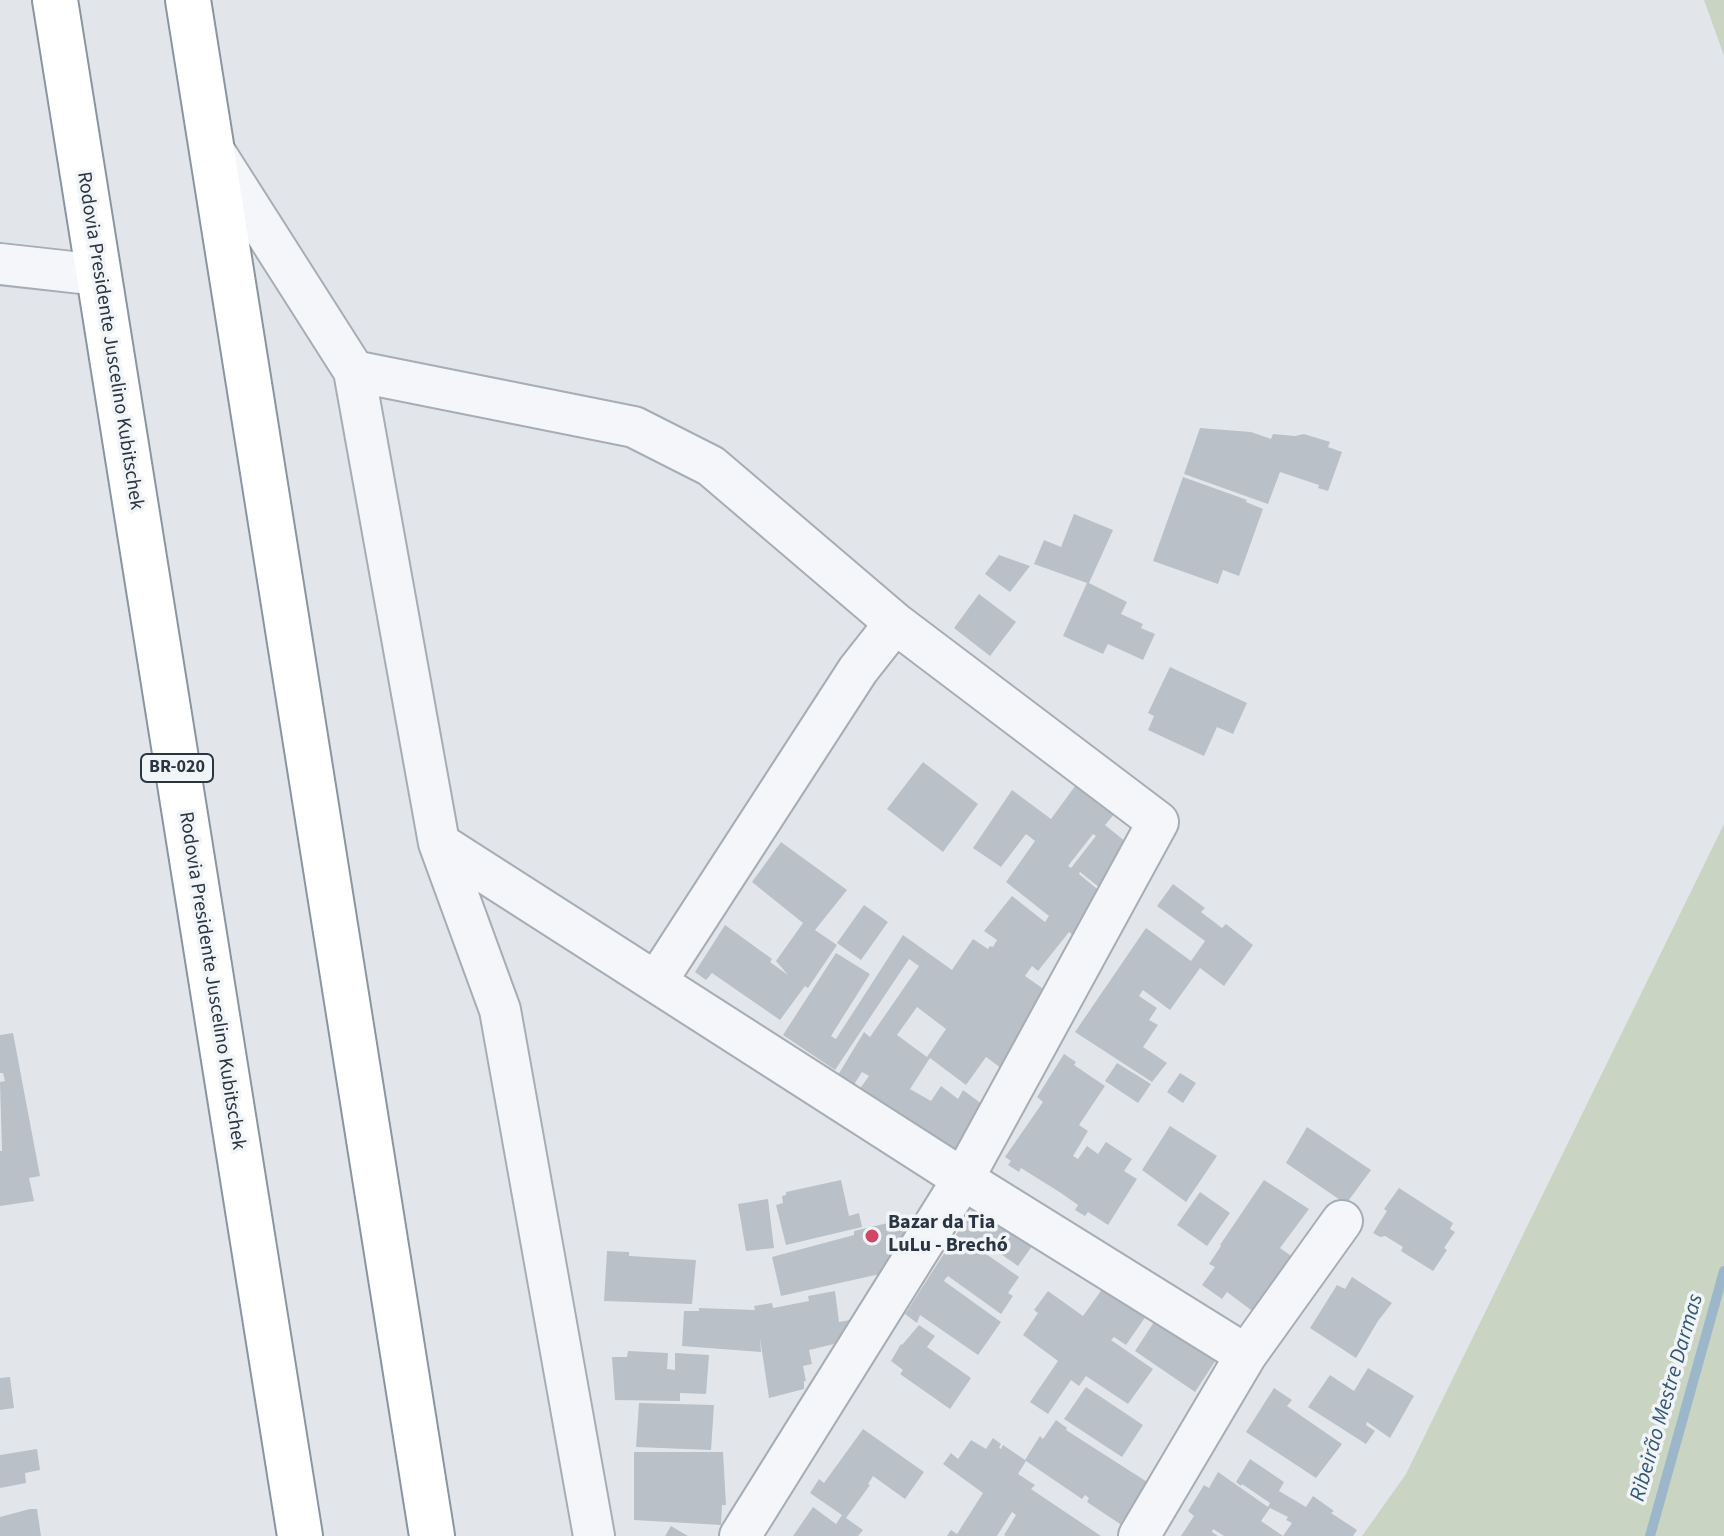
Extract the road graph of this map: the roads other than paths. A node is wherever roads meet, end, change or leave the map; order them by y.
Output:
1 (55, 0) edge
2 (188, 0) edge
3 (212, 148) junction
4 (0, 264) edge
5 (99, 275) junction
6 (354, 371) junction
7 (895, 623) junction
8 (439, 843) junction
9 (656, 982) junction
10 (963, 1179) junction
11 (1342, 1221) dead end
12 (1246, 1355) junction
13 (300, 1536) edge
14 (432, 1536) edge
15 (594, 1536) edge
16 (740, 1536) edge
17 (1139, 1536) edge

1 - 5 highway, Rodovia Presidente Juscelino Kubitschek / BR-020
2 - 3 highway
3 - 6 street
3 - 14 highway
4 - 5 street
5 - 13 highway, Rodovia Presidente Juscelino Kubitschek / BR-020
6 - 7 street
6 - 8 street
7 - 9 street
7 - 10 street
8 - 9 street
8 - 15 street
9 - 10 street
10 - 12 street
10 - 16 street
11 - 12 street
12 - 17 street

